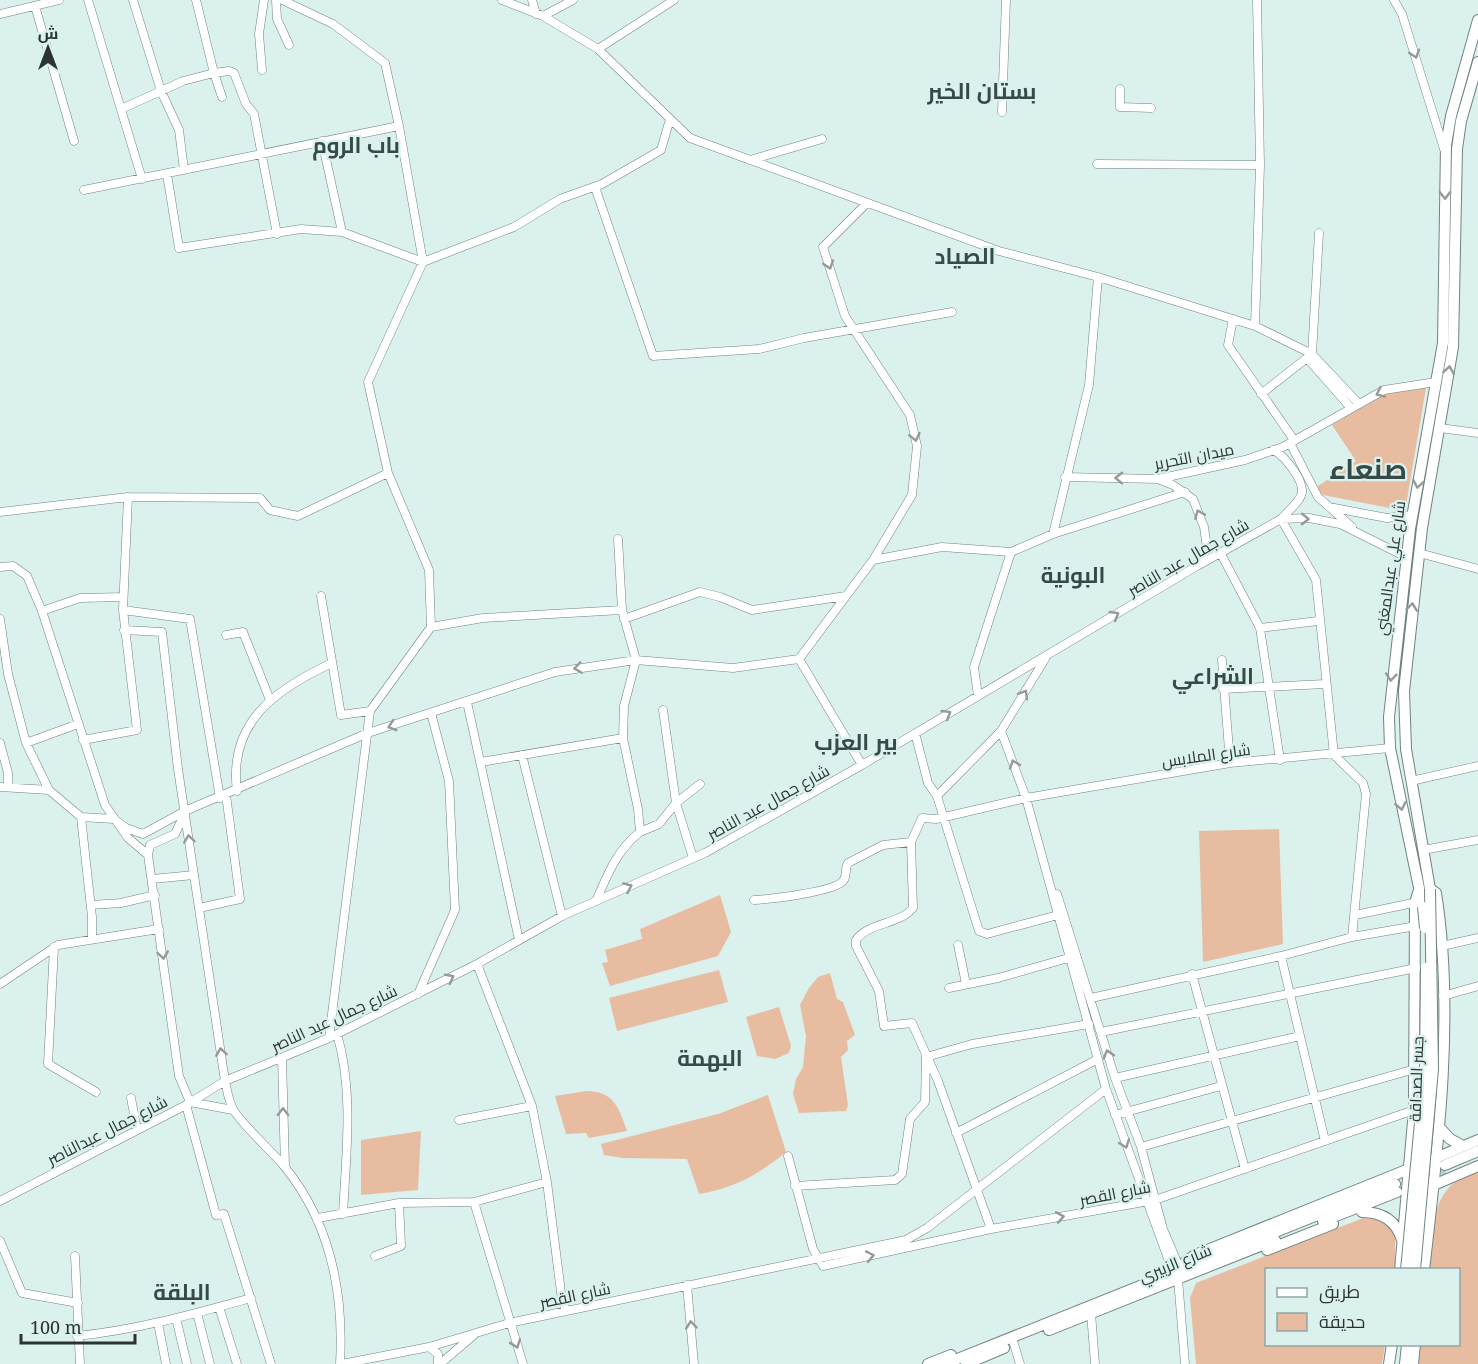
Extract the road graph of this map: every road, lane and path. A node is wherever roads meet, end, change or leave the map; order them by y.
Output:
1 (58, 0) edge
2 (88, 0) edge
3 (133, 0) edge
4 (196, 0) edge
5 (264, 0) edge
6 (276, 0) edge
7 (282, 0) edge
8 (502, 0) edge
9 (532, 0) edge
10 (573, 0) edge
11 (1006, 0) edge
12 (1257, 0) edge
13 (1394, 0) edge
14 (670, 1) edge
15 (35, 6) junction
16 (0, 14) edge
17 (539, 15) junction
18 (1478, 20) edge
19 (289, 45) dead end
20 (598, 49) junction
21 (1478, 62) edge
22 (262, 70) dead end
23 (214, 73) junction
24 (1120, 89) dead end
25 (161, 91) junction
26 (222, 97) dead end
27 (1151, 108) dead end
28 (122, 109) junction
29 (1002, 112) dead end
30 (670, 119) junction
31 (1456, 119) junction
32 (399, 126) junction
33 (822, 139) dead end
34 (74, 141) dead end
35 (322, 141) junction
36 (262, 153) junction
37 (1445, 156) junction
38 (750, 160) junction
39 (1097, 164) dead end
40 (1260, 165) junction
41 (184, 170) junction
42 (167, 174) junction
43 (142, 179) junction
44 (595, 187) junction
45 (84, 190) dead end
46 (866, 204) junction
47 (342, 232) junction
48 (1319, 233) dead end
49 (276, 234) junction
50 (423, 262) junction
51 (1098, 278) junction
52 (952, 312) dead end
53 (1233, 319) junction
54 (1256, 327) junction
55 (854, 329) junction
56 (1310, 356) junction
57 (1436, 382) junction
58 (1261, 394) junction
59 (1355, 406) junction
60 (1440, 428) junction
61 (1478, 433) edge
62 (1292, 442) junction
63 (1273, 450) junction
64 (388, 473) junction
65 (1065, 477) junction
66 (1158, 479) junction
67 (1185, 492) junction
68 (128, 497) junction
69 (1328, 507) junction
70 (0, 512) edge
71 (1412, 515) junction
72 (1281, 519) junction
73 (1053, 534) junction
74 (1361, 535) junction
75 (618, 539) dead end
76 (1011, 552) junction
77 (1419, 553) junction
78 (1221, 554) junction
79 (1406, 557) junction
80 (873, 560) junction
81 (1197, 566) junction
82 (0, 567) edge
83 (1478, 569) edge
84 (321, 596) dead end
85 (846, 596) junction
86 (123, 597) junction
87 (123, 610) junction
88 (42, 611) junction
89 (623, 614) junction
90 (0, 619) edge
91 (1318, 621) junction
92 (431, 627) junction
93 (1260, 628) junction
94 (124, 630) junction
95 (226, 635) dead end
96 (1046, 657) junction
97 (799, 659) junction
98 (636, 660) junction
99 (1222, 660) dead end
100 (332, 663) junction
101 (1325, 684) junction
102 (1270, 687) junction
103 (1223, 689) junction
104 (978, 696) junction
105 (270, 700) junction
106 (467, 702) junction
107 (663, 710) dead end
108 (370, 711) junction
109 (431, 713) junction
110 (78, 724) junction
111 (1001, 731) junction
112 (368, 733) junction
113 (915, 733) junction
114 (623, 738) junction
115 (83, 740) junction
116 (0, 743) edge
117 (26, 743) junction
118 (1390, 748) junction
119 (522, 755) junction
120 (1334, 755) junction
121 (1280, 760) junction
122 (481, 762) junction
123 (1230, 763) junction
124 (862, 765) junction
125 (1478, 766) edge
126 (1411, 781) junction
127 (700, 784) dead end
128 (4, 787) edge
129 (49, 790) junction
130 (237, 791) junction
131 (223, 796) junction
132 (938, 796) junction
133 (1026, 798) junction
134 (676, 803) junction
135 (185, 811) junction
136 (81, 817) junction
137 (944, 817) junction
138 (114, 819) junction
139 (640, 832) junction
140 (1037, 836) junction
141 (1478, 840) edge
142 (911, 842) junction
143 (1423, 850) junction
144 (148, 855) junction
145 (693, 858) junction
146 (194, 875) junction
147 (152, 879) junction
148 (1425, 889) junction
149 (155, 896) junction
150 (754, 900) dead end
151 (596, 901) junction
152 (1420, 904) junction
153 (91, 905) junction
154 (199, 908) junction
155 (1058, 915) junction
156 (1355, 915) junction
157 (562, 916) junction
158 (1416, 926) junction
159 (159, 929) junction
160 (1352, 937) junction
161 (92, 938) junction
162 (1478, 938) edge
163 (519, 940) junction
164 (958, 945) dead end
165 (1442, 946) junction
166 (54, 947) junction
167 (1281, 956) junction
168 (1072, 957) junction
169 (477, 964) junction
170 (1416, 968) junction
171 (1192, 974) junction
172 (0, 984) edge
173 (966, 984) junction
174 (1478, 986) edge
175 (949, 988) dead end
176 (418, 994) junction
177 (1291, 994) junction
178 (1443, 996) junction
179 (1091, 998) junction
180 (1201, 1012) junction
181 (1089, 1024) junction
182 (1101, 1032) junction
183 (333, 1036) junction
184 (1300, 1036) junction
185 (1213, 1055) junction
186 (926, 1057) junction
187 (282, 1058) junction
188 (1098, 1059) junction
189 (1415, 1069) junction
190 (1115, 1078) junction
191 (225, 1081) junction
192 (1221, 1086) junction
193 (1106, 1089) junction
194 (96, 1092) dead end
195 (1315, 1097) junction
196 (130, 1098) dead end
197 (188, 1104) junction
198 (532, 1106) junction
199 (233, 1110) junction
200 (1126, 1110) junction
201 (1414, 1110) junction
202 (1115, 1115) junction
203 (459, 1120) dead end
204 (1232, 1122) junction
205 (1440, 1127) junction
206 (137, 1130) junction
207 (956, 1133) junction
208 (1478, 1140) edge
209 (1325, 1141) junction
210 (1463, 1146) junction
211 (1141, 1147) junction
212 (1478, 1151) edge
213 (788, 1156) dead end
214 (1478, 1160) edge
215 (1442, 1165) junction
216 (1478, 1166) edge
217 (285, 1167) junction
218 (1245, 1169) junction
219 (1409, 1169) junction
220 (1421, 1177) junction
221 (547, 1182) junction
222 (1434, 1185) junction
223 (795, 1186) junction
224 (976, 1188) junction
225 (1400, 1191) junction
226 (1155, 1200) junction
227 (0, 1201) edge
228 (474, 1202) junction
229 (1146, 1202) junction
230 (399, 1203) junction
231 (1362, 1212) junction
232 (343, 1214) junction
233 (318, 1218) junction
234 (927, 1228) junction
235 (991, 1229) junction
236 (0, 1241) edge
237 (930, 1244) junction
238 (1403, 1245) junction
239 (2, 1252) edge
240 (75, 1256) dead end
241 (375, 1256) dead end
242 (816, 1257) junction
243 (1400, 1268) edge
244 (1406, 1268) edge
245 (1415, 1268) edge
246 (1424, 1268) edge
247 (1177, 1273) junction
248 (1145, 1283) junction
249 (687, 1285) junction
250 (251, 1298) junction
251 (78, 1303) junction
252 (219, 1307) junction
253 (566, 1311) junction
254 (197, 1313) junction
255 (1091, 1313) junction
256 (176, 1318) junction
257 (158, 1323) junction
258 (509, 1323) junction
259 (479, 1331) junction
260 (77, 1336) junction
261 (1014, 1344) junction
262 (1392, 1346) edge
263 (1398, 1346) edge
264 (1407, 1346) edge
265 (1415, 1346) edge
266 (429, 1347) junction
267 (1184, 1362) edge
268 (80, 1364) edge
269 (166, 1364) edge
270 (187, 1364) edge
271 (210, 1364) edge
272 (237, 1364) edge
273 (271, 1364) edge
274 (341, 1364) edge
275 (439, 1364) edge
276 (523, 1364) edge
277 (694, 1364) edge
278 (928, 1364) edge
279 (945, 1364) edge
280 (966, 1364) edge
281 (1020, 1364) edge
282 (1095, 1364) edge
283 (1389, 1364) edge
284 (1396, 1364) edge
285 (1406, 1364) edge
286 (1413, 1364) edge

1 - 15 street
2 - 28 street
3 - 25 street
4 - 23 street
5 - 22 street
6 - 19 street
7 - 32 street
8 - 17 street
9 - 17 street
10 - 17 street
11 - 29 street
12 - 40 street
13 -> 37 street
14 - 20 street
15 - 16 street
15 - 34 street
17 - 20 street
18 - 31 main road, شارع علي عبدالمغني
20 - 30 street
21 - 31 main road, شارع علي عبدالمغني
23 - 25 street
23 - 26 street
23 - 36 street
24 - 27 street
25 - 28 street
25 - 41 street
28 - 43 street
30 - 38 street
30 - 44 street
31 - 37 main road, شارع علي عبدالمغني
60 -> 31 main road, شارع علي عبدالمغني
32 - 35 street
32 - 50 street
33 - 38 street
35 - 36 street
35 - 47 street
36 - 41 street
36 - 49 street
37 -> 57 main road, شارع علي عبدالمغني
38 - 46 street
39 - 40 street
40 - 54 street
41 - 42 street
42 - 43 street
42 - 49 street
43 - 45 street
44 - 50 street
44 - 55 street
46 - 51 street
46 -> 55 street
47 - 49 street
47 - 50 street
48 - 56 street
50 - 64 street
51 - 53 street
51 - 65 street
52 - 55 street
53 - 54 street
53 - 58 street
54 - 56 street
55 -> 80 street
56 - 58 street
56 - 59 street
57 -> 59 street, ميدان التحرير
57 -> 71 main road, شارع علي عبدالمغني
58 - 62 street
59 - 62 street, ميدان التحرير
60 - 61 street
60 - 77 main road, شارع علي عبدالمغني
62 - 63 street, ميدان التحرير
62 - 69 street
63 - 66 street, ميدان التحرير
63 - 72 street
64 - 68 street
64 - 92 street
66 -> 65 street, ميدان التحرير
65 - 73 street
66 - 67 street
67 - 73 street
81 -> 67 street
68 - 70 street
68 - 86 street
69 - 71 street
69 - 74 street
71 - 79 main road, شارع علي عبدالمغني
72 -> 74 street
72 - 78 street, شارع جمال عبد الناصر
72 - 91 street
73 - 76 street
74 - 79 street
75 - 89 street
76 - 80 street
76 - 104 street
77 - 83 street
126 -> 77 main road, شارع علي عبدالمغني
78 - 81 street, شارع جمال عبد الناصر
78 - 93 street
79 -> 118 main road, شارع علي عبدالمغني
80 - 85 street
96 -> 81 street, شارع جمال عبد الناصر
82 - 88 street
84 - 100 street
85 - 89 street
85 - 97 street
86 - 87 street
86 - 88 street
87 - 94 street
87 - 131 street
88 - 110 street
89 - 92 street
89 - 98 street
90 - 117 street
91 - 93 street
91 - 101 street
92 - 108 street
93 - 102 street
94 - 115 street
94 - 135 street
95 - 105 street
96 - 104 street, شارع جمال عبد الناصر
111 -> 96 street
97 - 98 street
97 - 124 street
98 -> 106 street
98 - 114 street
99 - 103 street
100 - 105 street
100 - 108 street
101 - 102 street
101 - 120 street
102 - 103 street
102 - 121 street
103 - 123 street
113 -> 104 street, شارع جمال عبد الناصر
105 - 130 street
106 - 109 street
106 - 122 street
107 - 134 street
108 - 112 street
109 -> 112 street
109 - 176 street
110 - 115 street
110 - 117 street
111 - 132 street
133 -> 111 street
112 - 130 street
112 - 183 street
113 - 124 street, شارع جمال عبد الناصر
113 - 132 street
114 - 119 street
114 - 139 street
115 - 138 street
116 - 128 street
117 - 129 street
118 - 120 street, شارع الملابس
118 -> 148 main road, شارع علي عبدالمغني
119 - 122 street
119 - 157 street
120 - 121 street, شارع الملابس
120 - 156 street
121 - 123 street, شارع الملابس
122 - 163 street
123 - 133 street, شارع الملابس
124 - 145 street, شارع جمال عبد الناصر
125 - 126 street
126 - 143 main road, شارع علي عبدالمغني
127 - 134 street
128 - 129 street
129 - 136 street
130 - 131 street
131 - 135 street
131 - 154 street
132 - 137 street
133 - 137 street, شارع الملابس
133 - 140 street
134 - 139 street
134 - 145 street
135 - 138 street
135 - 144 street
146 -> 135 street
136 - 138 street
136 - 153 street
137 - 142 street, شارع الملابس
137 - 155 street
138 - 144 street
139 - 151 street
140 - 155 street
140 - 179 street
141 - 143 street
142 - 150 street
142 - 186 street
143 - 148 main road, شارع علي عبدالمغني
144 - 147 street
151 -> 145 street, شارع جمال عبد الناصر
146 - 147 street
146 - 154 street
147 - 149 street
148 - 152 main road
148 - 165 main road
148 - 245 main road, جسر الصداقة, bridge
149 - 153 street
149 - 159 street
151 - 157 street, شارع جمال عبد الناصر
152 - 156 street
152 - 158 main road
152 - 244 main road, جسر الصداقة, bridge
153 - 161 street
191 -> 154 street
155 - 168 street
156 - 160 street
157 - 163 street, شارع جمال عبد الناصر
158 - 160 street
158 - 170 main road
159 - 161 street
159 -> 197 street
160 - 167 street
161 - 166 street
162 - 165 street
163 - 169 street, شارع جمال عبد الناصر
164 - 173 street
165 - 178 main road
166 - 172 street
166 - 194 street
167 - 171 street
167 - 177 street
168 - 173 street
168 - 181 street
176 -> 169 street, شارع جمال عبد الناصر
169 - 198 street
170 - 177 street
170 - 189 main road
171 - 179 street
171 - 180 street
173 - 175 street
174 - 178 street
176 - 183 street, شارع جمال عبد الناصر
177 - 180 street
177 - 184 street
178 - 205 main road
179 - 182 street
180 - 182 street
180 - 185 street
181 - 186 street
181 - 188 street
190 -> 182 street
183 - 187 street, شارع جمال عبد الناصر
183 - 232 street
184 - 185 street
184 - 195 street
185 - 190 street
185 - 192 street
186 - 207 street
186 - 223 street
187 - 191 street, شارع جمال عبد الناصر
217 -> 187 street
188 - 193 street
188 - 207 street
189 - 195 street
189 - 201 main road
190 - 200 street
191 - 197 street, شارع جمال عبدالناصر
191 - 199 street
192 - 200 street
192 - 204 street
193 - 202 street
193 - 224 street, شارع القصر
195 - 204 street
195 - 209 street
196 - 206 street
197 - 199 street
197 - 206 street, شارع جمال عبدالناصر
197 - 250 street
198 - 203 street
198 - 221 street
199 - 217 street
200 - 202 street
200 - 211 street
201 - 209 street, شارع القصر
201 - 219 main road
202 -> 229 street
204 - 211 street
204 - 218 street
205 - 210 main road
205 - 215 main road
206 - 227 street, شارع جمال عبدالناصر
207 - 224 street
208 - 210 main road
209 - 218 street, شارع القصر
210 - 215 main road
211 - 226 street
212 - 215 main road
213 - 223 street
214 - 215 main road
215 - 219 main road
215 - 220 main road
215 - 222 main road
216 - 222 main road
217 - 233 street
218 - 226 street, شارع القصر
219 - 220 main road
219 - 225 main road
219 - 247 main road
220 - 222 main road
220 - 225 main road
221 - 228 street
221 - 253 street
222 - 225 main road
222 - 246 main road
223 - 242 street
224 - 234 street, شارع القصر
224 - 235 street
225 - 231 main road
225 - 238 main road
225 - 247 main road, شارع الزبيري
226 - 229 street, شارع القصر
226 - 247 street
228 - 230 street
228 - 258 street
235 -> 229 street, شارع القصر
229 - 247 street
230 - 232 street
230 - 241 street
231 - 238 main road
231 - 247 main road
232 - 233 street
233 - 274 street
234 - 237 street
234 - 242 street, شارع القصر
235 - 237 street, شارع القصر
236 - 239 street
242 -> 237 street, شارع القصر
238 - 243 main road
239 - 251 street
240 - 251 street
242 - 249 street, شارع القصر
247 - 248 main road, شارع الزبيري
247 - 255 main road, شارع الزبيري
247 - 267 street
248 - 278 main road, شارع الزبيري
248 - 279 main road, شارع الزبيري
249 - 253 street, شارع القصر
277 -> 249 street
250 - 252 street
250 - 273 street
251 - 260 street
252 - 254 street
252 - 272 street
253 - 258 street, شارع القصر
254 - 256 street
254 - 271 street
255 - 261 main road, شارع الزبيري
255 - 282 street
256 - 257 street
256 - 270 street
257 - 260 street
257 - 269 street
258 - 259 street, شارع القصر
258 -> 276 street
259 - 266 street, شارع القصر
259 - 275 street
260 - 268 street
261 - 280 main road, شارع الزبيري
261 - 281 street
262 - 283 main road
263 - 284 main road
264 - 285 main road
265 - 286 main road
266 - 274 street, شارع القصر
266 - 275 street

